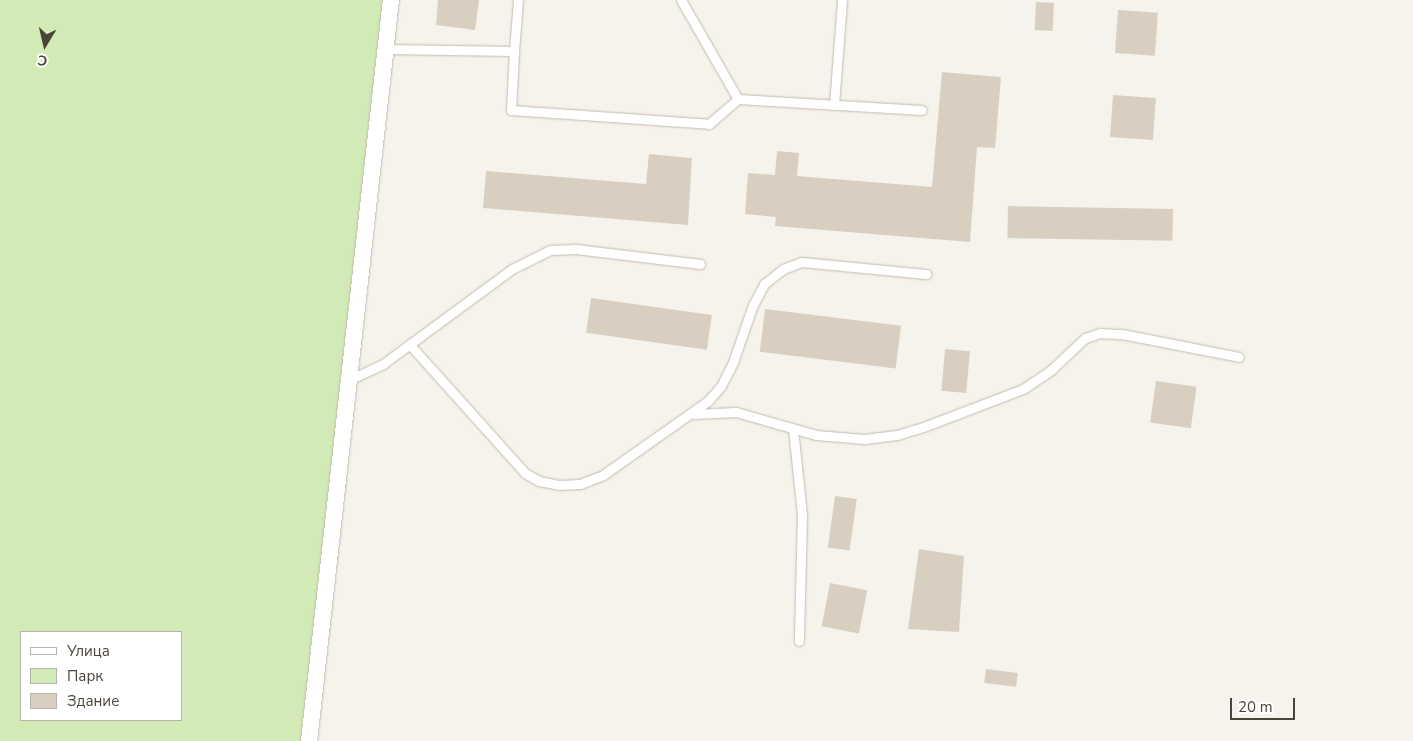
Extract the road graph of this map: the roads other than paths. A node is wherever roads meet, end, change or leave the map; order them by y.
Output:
1 (391, 0) edge
2 (518, 0) edge
3 (681, 0) edge
4 (842, 0) edge
5 (385, 49) junction
6 (514, 51) junction
7 (738, 99) junction
8 (834, 105) junction
9 (922, 110) dead end
10 (700, 264) dead end
11 (926, 274) dead end
12 (411, 346) junction
13 (1239, 357) dead end
14 (349, 380) junction
15 (694, 414) junction
16 (793, 429) junction
17 (799, 641) dead end
18 (308, 741) edge

1 - 5 street
2 - 6 lane
3 - 7 lane
4 - 8 lane
5 - 6 lane
5 - 14 street
6 - 7 lane
7 - 8 lane
8 - 9 lane
10 - 12 lane
11 - 15 lane
12 - 14 lane
12 - 15 lane
13 - 16 lane
14 - 18 street
15 - 16 lane
16 - 17 lane

